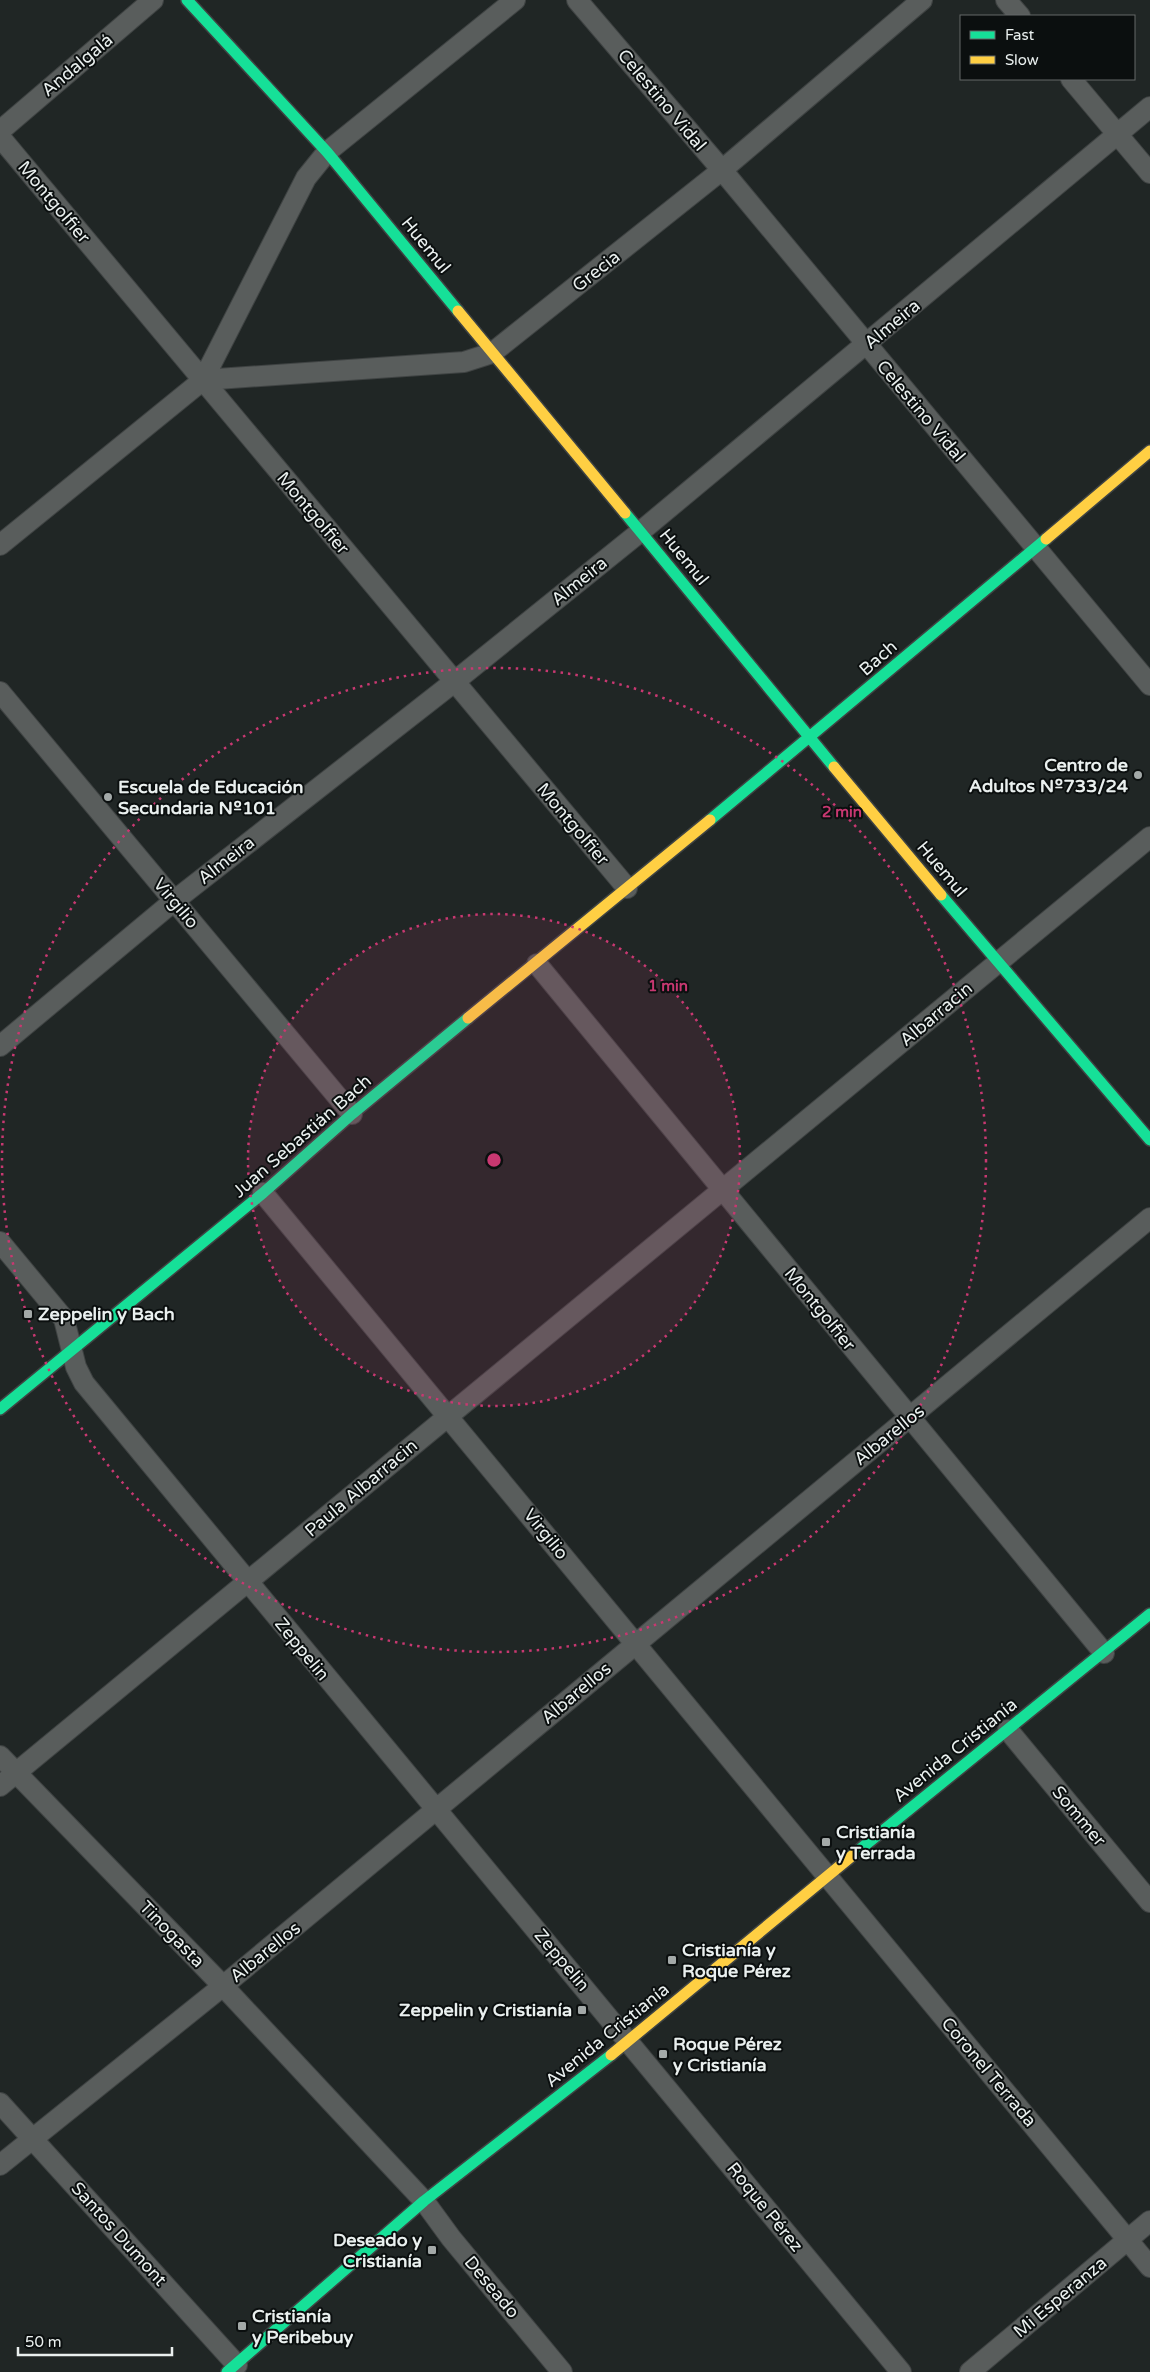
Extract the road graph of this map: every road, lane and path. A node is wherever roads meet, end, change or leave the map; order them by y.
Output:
1 (153, 0) edge
2 (187, 0) edge
3 (516, 0) edge
4 (577, 0) edge
5 (922, 0) edge
6 (1006, 0) edge
7 (1019, 15) edge
8 (1072, 80) edge
9 (1150, 108) edge
10 (0, 131) edge
11 (1117, 135) junction
12 (0, 137) edge
13 (327, 152) junction
14 (722, 170) junction
15 (1150, 173) edge
16 (866, 345) junction
17 (492, 353) junction
18 (203, 380) junction
19 (1150, 451) edge
20 (640, 532) junction
21 (0, 545) edge
22 (1034, 547) junction
23 (454, 682) junction
24 (1150, 685) edge
25 (0, 692) edge
26 (810, 738) junction
27 (1150, 837) edge
28 (627, 888) junction
29 (174, 901) junction
30 (998, 963) junction
31 (537, 964) junction
32 (0, 1046) edge
33 (352, 1114) junction
34 (1150, 1140) edge
35 (723, 1190) junction
36 (263, 1193) junction
37 (1150, 1218) edge
38 (0, 1242) edge
39 (72, 1351) junction
40 (0, 1409) edge
41 (448, 1415) junction
42 (910, 1418) junction
43 (248, 1582) junction
44 (1150, 1614) edge
45 (635, 1643) junction
46 (1104, 1653) junction
47 (1008, 1730) junction
48 (0, 1756) edge
49 (16, 1773) junction
50 (0, 1786) edge
51 (436, 1811) junction
52 (828, 1877) junction
53 (1150, 1902) edge
54 (223, 1986) junction
55 (630, 2041) junction
56 (0, 2104) edge
57 (33, 2139) junction
58 (0, 2164) edge
59 (424, 2201) junction
60 (1150, 2221) edge
61 (1128, 2240) junction
62 (1150, 2267) edge
63 (236, 2370) edge
64 (562, 2372) edge
65 (901, 2372) edge
66 (970, 2372) edge

1 - 10 street, Andalgalá
2 - 13 street, Huemul
3 - 13 street
4 - 14 street, Celestino Vidal
5 - 14 street, Grecia
6 - 7 street
8 - 11 street
9 - 11 street, Almeira
11 - 15 street
11 - 16 street, Almeira
12 - 18 street, Montgolfier
13 - 17 street, Huemul
13 - 18 street
14 - 16 street, Celestino Vidal
14 - 17 street, Grecia
16 - 20 street, Almeira
16 - 22 street, Celestino Vidal
17 - 18 street, Grecia
17 - 20 street, Huemul
18 - 21 street
18 - 23 street, Montgolfier
19 - 22 street, Bach
20 - 23 street, Almeira
20 - 26 street, Huemul
22 - 24 street, Celestino Vidal
22 - 26 street, Bach
23 - 28 street, Montgolfier
23 - 29 street, Almeira
25 - 29 street, Virgilio
26 - 28 street, Bach
26 - 30 street, Huemul
27 - 30 street, Albarracin
28 - 31 street, Juan Sebastián Bach
29 - 32 street, Almeira
29 - 33 street, Virgilio
30 - 34 street, Huemul
30 - 35 street, Albarracin
31 - 33 street, Juan Sebastián Bach
31 - 35 street, Montgolfier
33 - 36 street, Juan Sebastián Bach
35 - 41 street, Paula Albarracin
35 - 42 street, Montgolfier
36 - 39 street, Juan Sebastián Bach
36 - 41 street, Virgilio
37 - 42 street, Albarellos
38 - 39 street, Zeppelin
39 - 40 street, Juan Sebastián Bach
39 - 43 street, Zeppelin
41 - 43 street, Paula Albarracin
41 - 45 street, Virgilio
42 - 45 street, Albarellos
42 - 46 street, Montgolfier
43 - 49 street, Paula Albarracin
43 - 51 street, Zeppelin
44 - 46 street, Avenida Cristianía
45 - 51 street, Albarellos
45 - 52 street, Virgilio
46 - 47 street, Avenida Cristianía
47 - 52 street, Avenida Cristianía
47 - 53 street, Sommer
48 - 49 street, Tinogasta
49 - 50 street, Paula Albarracin
49 - 54 street, Tinogasta
51 - 54 street, Albarellos
51 - 55 street, Zeppelin
52 - 55 street, Avenida Cristianía
52 - 61 street, Coronel Terrada
54 - 57 street, Albarellos
54 - 59 street, Tinogasta
55 - 59 street, Avenida Cristianía
55 - 65 street, Roque Pérez
56 - 57 street, Santos Dumont
57 - 58 street, Albarellos
57 - 63 street, Santos Dumont
59 - 63 street, Avenida Cristianía
59 - 64 street, Deseado
60 - 61 street, Mi Esperanza
61 - 62 street, Coronel Terrada
61 - 66 street, Mi Esperanza

